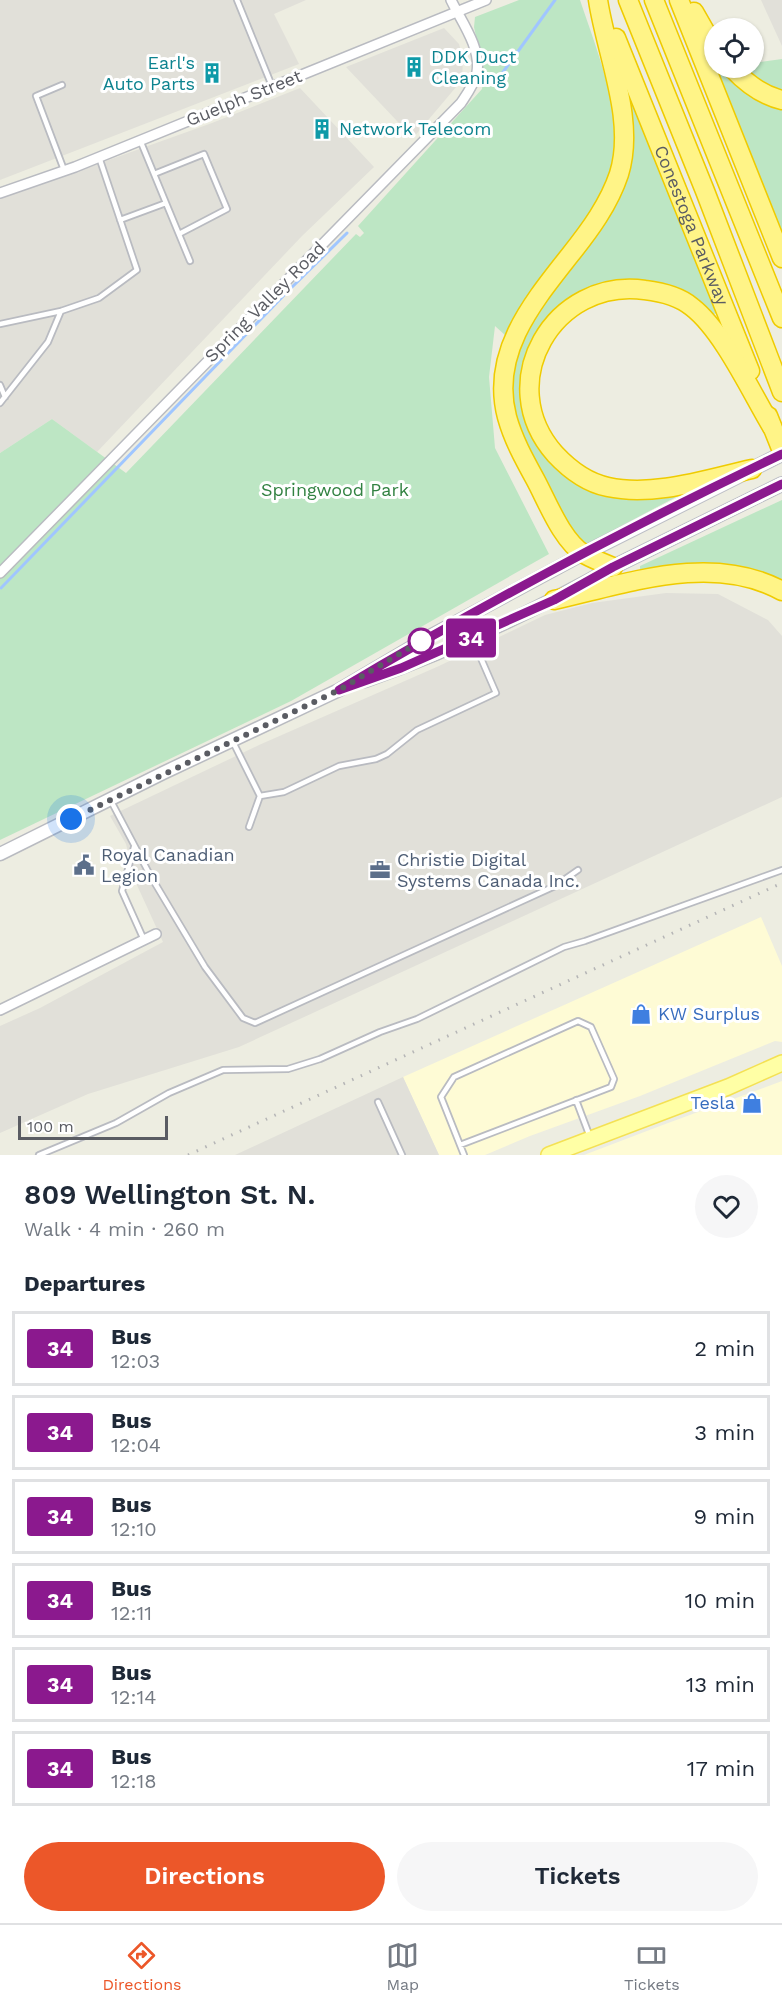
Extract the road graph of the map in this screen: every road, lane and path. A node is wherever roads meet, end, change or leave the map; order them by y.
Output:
1 (237, 0) edge
2 (451, 0) edge
3 (486, 0) edge
4 (600, 0) edge
5 (628, 0) edge
6 (654, 0) edge
7 (679, 0) edge
8 (687, 0) edge
9 (457, 12) junction
10 (704, 30) edge
11 (741, 78) edge
12 (62, 85) dead end
13 (272, 86) junction
14 (782, 100) edge
15 (140, 140) junction
16 (99, 157) junction
17 (64, 170) junction
18 (154, 174) junction
19 (0, 193) edge
20 (165, 203) junction
21 (120, 220) junction
22 (179, 234) junction
23 (782, 258) edge
24 (190, 261) dead end
25 (61, 311) junction
26 (782, 318) edge
27 (0, 324) edge
28 (0, 385) edge
29 (782, 392) edge
30 (5, 397) junction
31 (0, 403) edge
32 (772, 427) junction
33 (782, 453) edge
34 (752, 469) junction
35 (782, 484) edge
36 (584, 554) junction
37 (613, 567) junction
38 (0, 573) edge
39 (782, 591) edge
40 (554, 600) junction
41 (472, 637) junction
42 (339, 690) junction
43 (232, 741) junction
44 (260, 796) junction
45 (110, 799) junction
46 (249, 827) dead end
47 (135, 846) junction
48 (0, 854) edge
49 (578, 870) dead end
50 (782, 870) edge
51 (156, 934) dead end
52 (144, 940) junction
53 (0, 1010) edge
54 (782, 1063) edge
55 (576, 1100) junction
56 (378, 1102) dead end
57 (586, 1144) junction
58 (460, 1145) junction
59 (39, 1155) edge
60 (402, 1155) edge
61 (464, 1155) edge
62 (549, 1155) edge

1 - 13 lane
2 - 9 street, Spring Valley Road
3 - 9 street, Guelph Street
4 - 32 highway, Conestoga Parkway
4 - 36 highway
5 - 29 highway, Conestoga Parkway
6 - 26 highway
7 - 23 highway
8 - 10 highway
9 - 13 street, Guelph Street
9 - 38 street, Spring Valley Road
11 - 14 highway
12 - 17 lane
13 - 15 street, Guelph Street
15 - 16 street, Guelph Street
15 - 18 lane
16 - 17 street, Guelph Street
16 - 21 lane
17 - 19 street, Guelph Street
18 - 20 lane
18 - 22 lane
20 - 21 lane
20 - 22 lane
21 - 25 lane
22 - 24 lane
25 - 27 lane
25 - 30 lane
28 - 30 lane
30 - 31 lane
32 - 33 highway, Conestoga Parkway
32 - 34 highway
33 - 34 main road
34 - 36 main road
35 - 37 main road
36 - 37 highway
36 - 42 street
37 - 40 street
39 - 40 highway
40 - 41 street
41 - 42 street
41 - 44 lane
42 - 43 street
43 - 44 lane
43 - 45 street
44 - 46 lane
45 - 47 lane
45 - 48 street
47 - 49 lane
47 - 52 lane
50 - 59 lane
51 - 52 street
52 - 53 street
54 - 57 main road
55 - 57 lane
55 - 58 lane
55 - 58 lane
56 - 60 lane
57 - 62 main road
58 - 61 lane

